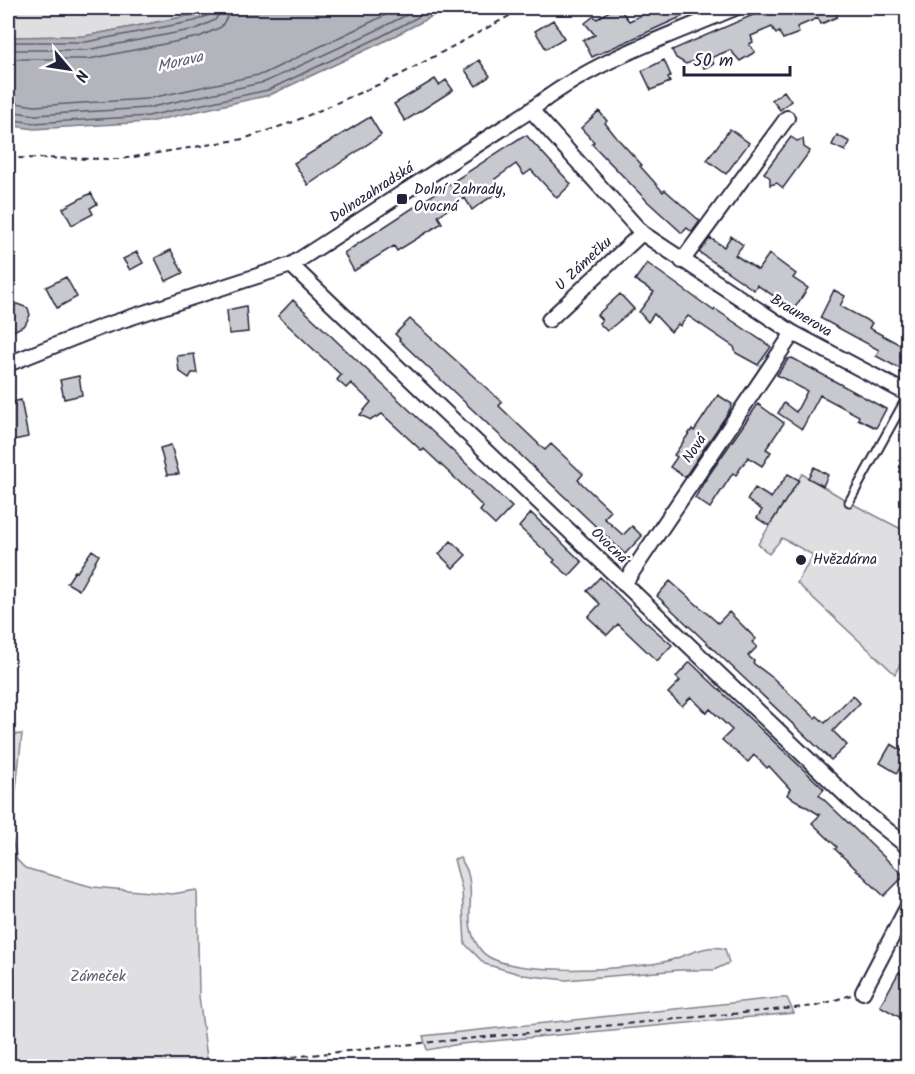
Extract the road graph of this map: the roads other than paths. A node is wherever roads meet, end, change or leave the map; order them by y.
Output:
1 (735, 8) edge
2 (531, 110) junction
3 (787, 118) dead end
4 (642, 233) junction
5 (682, 261) junction
6 (291, 265) junction
7 (549, 320) dead end
8 (793, 333) junction
9 (8, 364) edge
10 (908, 394) edge
11 (849, 502) dead end
12 (624, 584) junction
13 (908, 847) edge
14 (908, 906) edge
15 (863, 992) road end

1 - 2 street, Dolnozahradská
2 - 4 street, Braunerova
2 - 6 street, Dolnozahradská
3 - 5 street
4 - 5 street, Braunerova
4 - 7 street, U Zámečku
5 - 8 street, Braunerova
6 - 9 street, Dolnozahradská
6 - 12 street, Ovocná
8 - 10 street, Braunerova
8 - 12 street, Nová
10 - 11 lane
12 - 13 street, Ovocná
14 - 15 street

